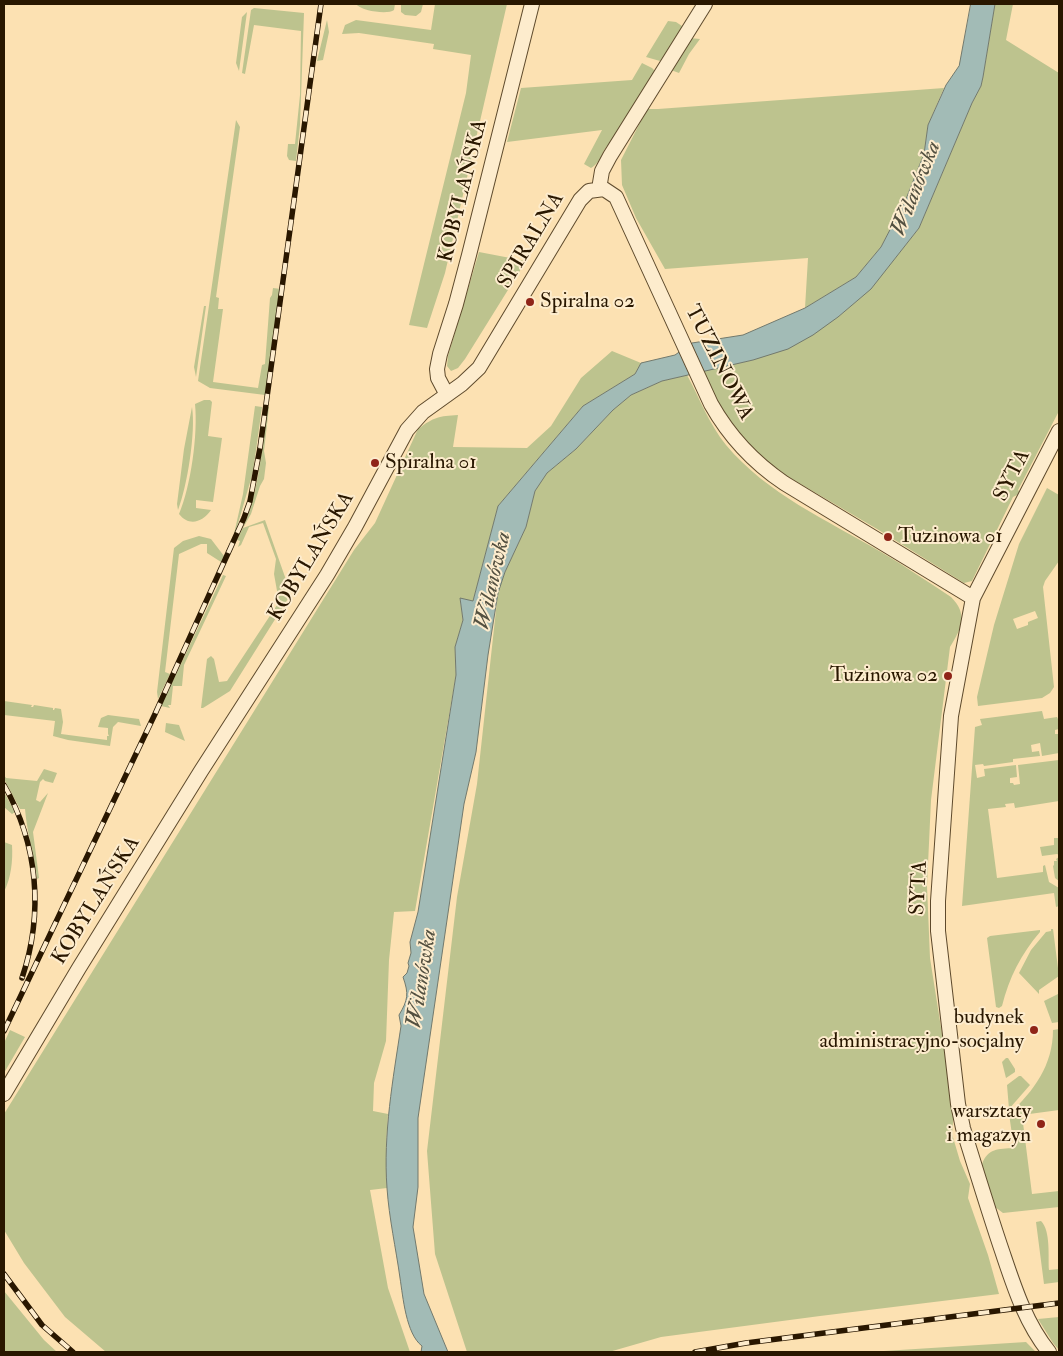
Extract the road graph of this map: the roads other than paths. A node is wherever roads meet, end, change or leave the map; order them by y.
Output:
1 (532, 4) edge
2 (705, 4) edge
3 (599, 188) junction
4 (447, 395) junction
5 (1059, 431) edge
6 (973, 598) junction
7 (4, 1094) edge
8 (1049, 1352) edge

1 - 4 street, KOBYLAŃSKA
2 - 3 street, SPIRALNA
3 - 4 street, SPIRALNA
3 - 6 street, TUZINOWA
4 - 7 street, KOBYLAŃSKA
5 - 6 street, SYTA
6 - 8 street, SYTA

